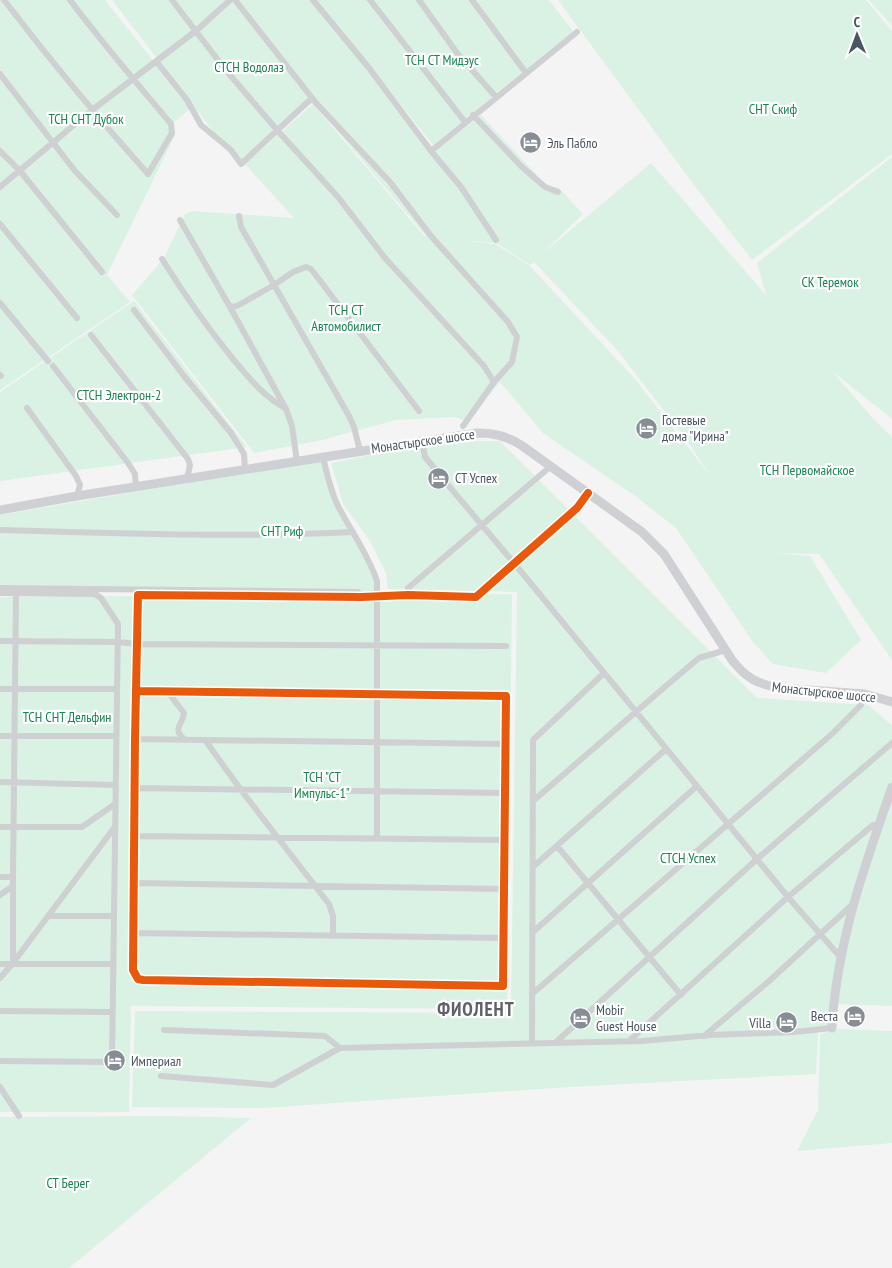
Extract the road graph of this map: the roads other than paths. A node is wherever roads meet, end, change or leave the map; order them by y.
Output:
1 (4, 0) edge
2 (70, 0) edge
3 (172, 0) edge
4 (230, 0) edge
5 (235, 0) edge
6 (313, 0) edge
7 (370, 0) edge
8 (419, 0) edge
9 (472, 0) edge
10 (197, 30) junction
11 (576, 32) dead end
12 (156, 61) junction
13 (526, 73) junction
14 (0, 74) edge
15 (134, 77) junction
16 (496, 97) junction
17 (312, 98) junction
18 (91, 110) junction
19 (474, 115) junction
20 (465, 122) junction
21 (277, 130) junction
22 (53, 142) junction
23 (0, 151) edge
24 (430, 151) junction
25 (20, 171) junction
26 (0, 186) edge
27 (558, 192) dead end
28 (117, 215) dead end
29 (238, 216) dead end
30 (180, 220) dead end
31 (0, 224) edge
32 (496, 240) dead end
33 (162, 259) dead end
34 (102, 272) dead end
35 (274, 285) junction
36 (0, 303) edge
37 (230, 307) junction
38 (134, 310) dead end
39 (77, 318) dead end
40 (91, 336) dead end
41 (494, 382) junction
42 (27, 408) dead end
43 (286, 409) junction
44 (419, 412) dead end
45 (463, 426) dead end
46 (422, 441) junction
47 (360, 451) junction
48 (323, 457) junction
49 (296, 462) junction
50 (551, 466) junction
51 (245, 470) junction
52 (187, 479) junction
53 (136, 488) junction
54 (588, 493) junction
55 (77, 496) junction
56 (0, 510) edge
57 (482, 525) junction
58 (0, 530) edge
59 (353, 532) junction
60 (514, 563) junction
61 (0, 588) edge
62 (408, 588) dead end
63 (0, 593) edge
64 (16, 593) junction
65 (362, 597) junction
66 (378, 597) junction
67 (0, 641) edge
68 (15, 641) junction
69 (118, 642) junction
70 (137, 644) junction
71 (377, 644) junction
72 (506, 646) dead end
73 (726, 650) junction
74 (604, 673) junction
75 (0, 689) edge
76 (15, 689) junction
77 (117, 689) junction
78 (136, 691) junction
79 (167, 691) junction
80 (377, 694) junction
81 (865, 694) junction
82 (892, 702) edge
83 (637, 712) junction
84 (0, 736) edge
85 (14, 736) junction
86 (116, 736) junction
87 (135, 739) junction
88 (185, 740) junction
89 (205, 740) junction
90 (377, 743) junction
91 (892, 743) edge
92 (506, 744) junction
93 (666, 749) junction
94 (0, 782) edge
95 (14, 782) junction
96 (115, 785) junction
97 (696, 786) junction
98 (892, 787) edge
99 (134, 788) junction
100 (240, 790) junction
101 (377, 791) junction
102 (506, 793) junction
103 (533, 801) junction
104 (115, 804) junction
105 (728, 824) junction
106 (879, 825) junction
107 (0, 827) edge
108 (13, 827) junction
109 (115, 827) junction
110 (134, 836) junction
111 (278, 838) junction
112 (377, 839) junction
113 (505, 840) junction
114 (557, 846) junction
115 (757, 859) junction
116 (534, 866) junction
117 (0, 877) edge
118 (12, 877) junction
119 (134, 883) junction
120 (588, 883) junction
121 (12, 886) junction
122 (316, 887) junction
123 (505, 889) junction
124 (0, 895) edge
125 (788, 897) junction
126 (855, 902) junction
127 (49, 916) junction
128 (114, 916) junction
129 (618, 920) junction
130 (533, 932) junction
131 (134, 933) junction
132 (819, 934) junction
133 (333, 936) junction
134 (504, 938) junction
135 (650, 958) junction
136 (842, 959) junction
137 (0, 964) edge
138 (14, 964) junction
139 (113, 964) junction
140 (0, 978) edge
141 (532, 994) junction
142 (681, 995) junction
143 (0, 1012) edge
144 (113, 1012) junction
145 (832, 1028) joint
146 (164, 1030) dead end
147 (704, 1036) junction
148 (629, 1042) junction
149 (532, 1043) junction
150 (555, 1043) junction
151 (340, 1048) junction
152 (0, 1061) edge
153 (161, 1076) dead end
154 (0, 1087) edge
155 (19, 1116) dead end

1 - 18 street
2 - 15 street
3 - 10 street
4 - 10 street
5 - 17 street
6 - 24 street
7 - 20 street
8 - 16 street
9 - 13 street
10 - 12 street
10 - 21 street
11 - 13 street
12 - 15 street
12 - 21 street
13 - 16 street
14 - 22 street
15 - 18 street
15 - 18 street
16 - 19 street
17 - 21 street
17 - 41 street
18 - 22 street
19 - 20 street
19 - 27 street
20 - 24 street
21 - 41 street
22 - 25 street
22 - 28 street
23 - 25 street
24 - 32 street
25 - 26 street
25 - 34 street
29 - 35 street
30 - 37 street
31 - 39 street
33 - 43 street
35 - 37 street
35 - 44 street
35 - 47 street
36 - 53 street
37 - 43 street
38 - 51 street
40 - 52 street
41 - 45 street
42 - 55 street
43 - 49 street
46 - 47 main road, Монастырское шоссе
46 - 50 main road, Монастырское шоссе
46 - 57 street
47 - 48 main road, Монастырское шоссе
48 - 49 main road, Монастырское шоссе
48 - 59 street
49 - 51 main road, Монастырское шоссе
50 - 54 main road, Монастырское шоссе
50 - 57 street
51 - 52 main road, Монастырское шоссе
52 - 53 main road, Монастырское шоссе
53 - 55 main road, Монастырское шоссе
54 - 60 street
54 - 73 main road, Монастырское шоссе
55 - 56 main road, Монастырское шоссе
57 - 60 street
57 - 62 street
58 - 59 street
59 - 66 street
60 - 66 street
60 - 74 street
61 - 65 street
63 - 64 street
64 - 68 street
64 - 69 street
65 - 66 street
65 - 70 street
66 - 71 street
67 - 68 street
68 - 69 street
68 - 76 street
69 - 70 street
69 - 77 street
70 - 71 street
70 - 78 street
71 - 72 street
71 - 80 street
73 - 81 main road, Монастырское шоссе
73 - 83 street
74 - 83 street
74 - 103 street
75 - 76 street
76 - 77 street
76 - 85 street
77 - 86 street
78 - 79 street
78 - 87 street
79 - 80 street
79 - 88 street
80 - 90 street
80 - 92 street
81 - 82 main road, Монастырское шоссе
81 - 105 street
83 - 93 street
83 - 103 street
84 - 85 street
85 - 86 street
85 - 95 street
86 - 96 street
87 - 88 street
87 - 99 street
88 - 89 street
89 - 90 street
89 - 100 street
90 - 92 street
90 - 101 street
91 - 115 street
92 - 102 street
93 - 97 street
93 - 114 street
94 - 95 street
95 - 96 street
95 - 108 street
96 - 104 street
97 - 105 street
97 - 120 street
98 - 106 main road
99 - 100 street
99 - 110 street
100 - 101 street
100 - 111 street
101 - 102 street
101 - 112 street
102 - 113 street
103 - 116 street
104 - 108 street
104 - 109 street
105 - 115 street
105 - 129 street
106 - 125 street
106 - 126 main road
107 - 108 street
108 - 118 street
109 - 127 street
109 - 128 street
110 - 111 street
110 - 119 street
111 - 112 street
111 - 122 street
112 - 113 street
113 - 123 street
114 - 116 street
114 - 120 street
115 - 125 street
115 - 135 street
116 - 130 street
117 - 118 street
118 - 121 street
119 - 122 street
119 - 131 street
120 - 129 street
120 - 130 street
121 - 124 street
121 - 138 street
122 - 123 street
122 - 133 street
123 - 134 street
125 - 132 street
125 - 142 street
126 - 132 street
126 - 136 main road
127 - 128 street
127 - 138 street
128 - 139 street
129 - 135 street
129 - 141 street
130 - 141 street
131 - 133 street
131 - 134 street
132 - 136 street
132 - 147 street
133 - 134 street
135 - 142 street
135 - 150 street
136 - 145 main road
137 - 138 street
138 - 139 street
138 - 140 street
139 - 144 street
141 - 149 street
142 - 148 street
143 - 144 street
144 - 152 street
145 - 147 street
146 - 151 street
147 - 148 street
148 - 150 street
149 - 150 street
149 - 151 street
151 - 153 street
154 - 155 street

